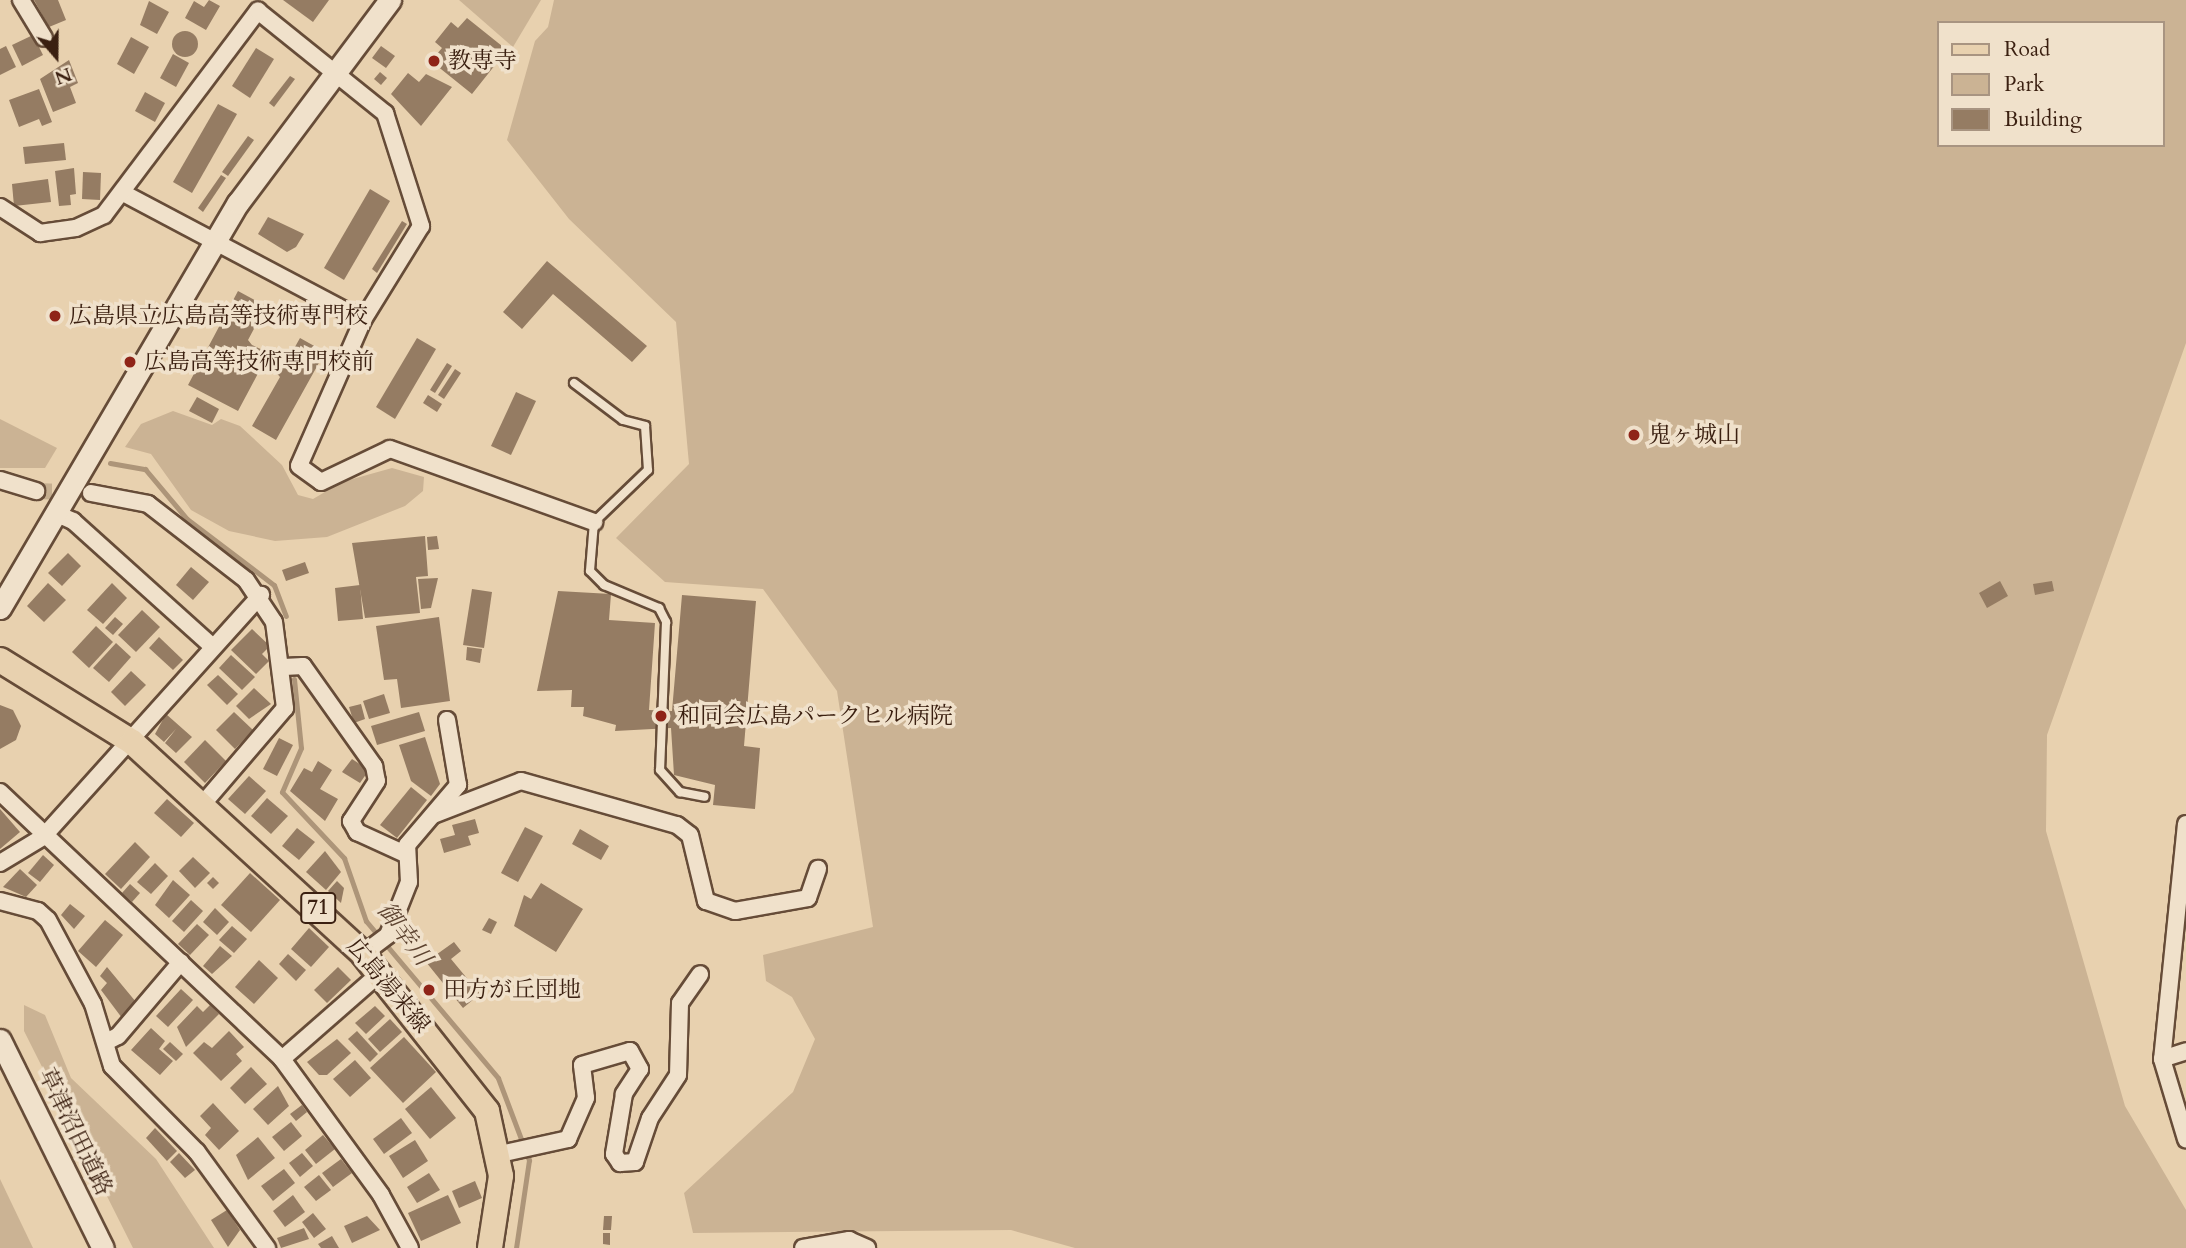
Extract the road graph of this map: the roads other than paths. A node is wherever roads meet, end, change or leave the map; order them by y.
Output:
1 (21, 0) edge
2 (390, 0) edge
3 (44, 38) dead end
4 (334, 71) junction
5 (125, 194) junction
6 (0, 206) edge
7 (214, 244) junction
8 (363, 320) junction
9 (574, 383) dead end
10 (0, 480) edge
11 (36, 491) tunnel mouth
12 (92, 493) tunnel mouth
13 (55, 513) junction
14 (594, 522) junction
15 (261, 595) junction
16 (0, 608) edge
17 (213, 647) junction
18 (0, 660) edge
19 (284, 667) junction
20 (447, 720) dead end
21 (132, 742) junction
22 (0, 792) edge
23 (705, 797) dead end
24 (202, 805) junction
25 (433, 816) junction
26 (2186, 824) edge
27 (43, 837) junction
28 (405, 855) junction
29 (2184, 858) edge
30 (0, 863) edge
31 (818, 869) dead end
32 (0, 901) edge
33 (363, 954) junction
34 (2178, 960) edge
35 (181, 962) junction
36 (379, 974) junction
37 (700, 974) dead end
38 (0, 1040) edge
39 (106, 1042) junction
40 (2186, 1051) edge
41 (282, 1059) junction
42 (2162, 1059) junction
43 (2186, 1139) edge
44 (500, 1154) junction
45 (840, 1244) edge
46 (103, 1248) edge
47 (267, 1248) edge
48 (410, 1248) edge
49 (490, 1248) edge
50 (803, 1248) edge
51 (867, 1248) edge

1 - 3 street
2 - 4 street
4 - 5 street
4 - 7 street
4 - 8 street
5 - 6 street
5 - 7 street
7 - 8 street
7 - 13 street
8 - 14 street
9 - 14 lane
10 - 11 street
12 - 15 street
13 - 16 street
13 - 17 street
14 - 23 lane
15 - 17 street
15 - 19 street
17 - 21 street
18 - 21 main road, 広島湯来線 / 71
19 - 24 street
19 - 28 street
20 - 25 street
21 - 24 main road, 広島湯来線 / 71
21 - 27 street
22 - 27 street
24 - 33 main road, 広島湯来線 / 71
25 - 28 street
25 - 31 street
26 - 29 street
27 - 30 street
27 - 35 street
28 - 33 street
29 - 34 street
32 - 39 street
33 - 36 main road, 広島湯来線 / 71
34 - 42 street
35 - 39 street
35 - 41 street
36 - 41 street
36 - 44 main road, 広島湯来線 / 71
37 - 44 street
38 - 46 street, 草津沼田道路
39 - 47 street
40 - 42 street
41 - 48 street
42 - 43 street
44 - 49 main road, 広島湯来線 / 71
45 - 50 street
45 - 51 street

